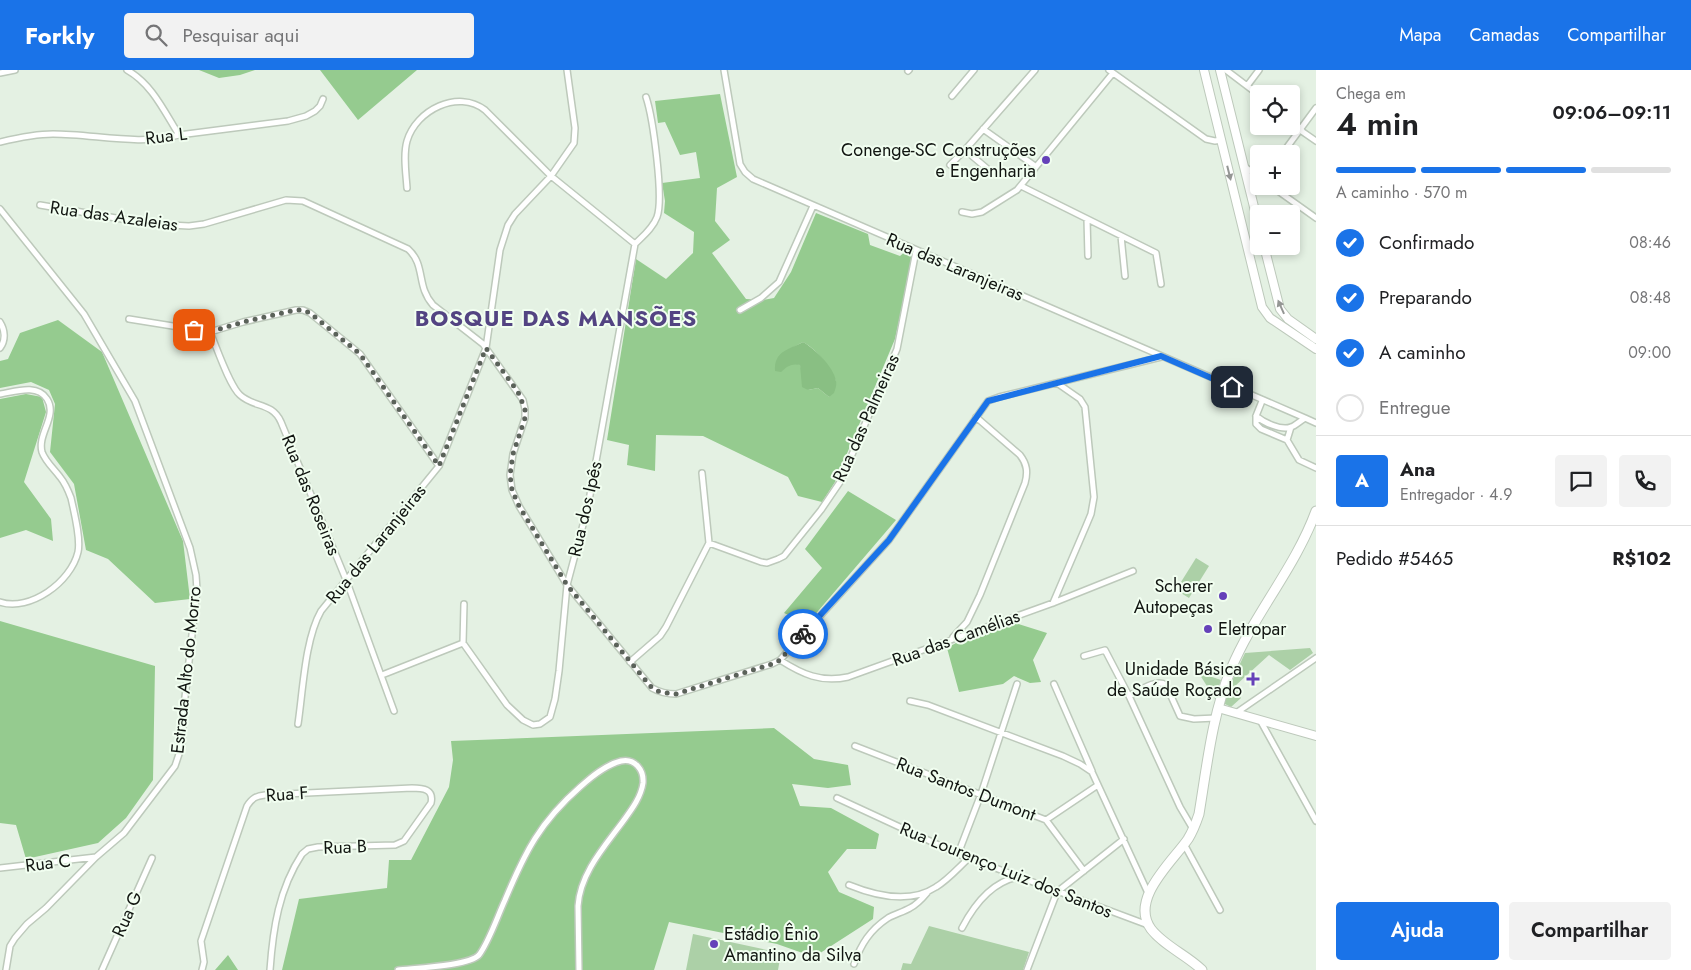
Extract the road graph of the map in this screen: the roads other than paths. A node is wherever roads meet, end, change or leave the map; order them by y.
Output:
1 (15, 70) edge
2 (127, 70) edge
3 (568, 70) edge
4 (724, 70) edge
5 (974, 70) edge
6 (1035, 70) edge
7 (1204, 70) edge
8 (1220, 70) edge
9 (1226, 70) edge
10 (1259, 70) edge
11 (1111, 72) edge
12 (0, 73) edge
13 (1247, 86) junction
14 (1224, 88) junction
15 (1250, 88) edge
16 (1209, 91) junction
17 (952, 96) dead end
18 (646, 97) dead end
19 (323, 98) dead end
20 (1316, 108) edge
21 (1301, 128) junction
22 (983, 129) junction
23 (179, 135) junction
24 (1221, 140) junction
25 (0, 142) edge
26 (1316, 142) edge
27 (1238, 144) junction
28 (1289, 145) edge
29 (964, 150) junction
30 (950, 164) dead end
31 (1035, 166) junction
32 (1244, 166) junction
33 (990, 170) dead end
34 (1250, 170) edge
35 (551, 176) junction
36 (1021, 186) junction
37 (407, 188) dead end
38 (1284, 195) edge
39 (40, 205) dead end
40 (1254, 205) edge
41 (813, 206) junction
42 (0, 209) edge
43 (962, 212) dead end
44 (1316, 218) edge
45 (1087, 219) junction
46 (1122, 236) junction
47 (635, 244) junction
48 (916, 251) junction
49 (1266, 255) edge
50 (1088, 256) dead end
51 (1125, 276) dead end
52 (1161, 284) dead end
53 (740, 310) dead end
54 (129, 320) dead end
55 (0, 322) edge
56 (210, 332) junction
57 (1316, 339) edge
58 (0, 348) edge
59 (486, 348) junction
60 (1316, 349) edge
61 (1161, 356) junction
62 (1057, 383) junction
63 (0, 394) edge
64 (1262, 401) junction
65 (1256, 416) junction
66 (976, 417) junction
67 (1304, 418) junction
68 (1316, 424) edge
69 (1274, 425) junction
70 (1291, 427) junction
71 (1270, 433) junction
72 (1286, 440) junction
73 (439, 466) junction
74 (1316, 468) edge
75 (702, 473) dead end
76 (1316, 511) edge
77 (709, 544) junction
78 (1133, 571) dead end
79 (346, 582) junction
80 (567, 585) junction
81 (0, 602) edge
82 (464, 604) dead end
83 (1052, 604) junction
84 (951, 639) junction
85 (463, 643) junction
86 (1084, 656) dead end
87 (1316, 658) edge
88 (780, 660) junction
89 (630, 662) junction
90 (382, 674) junction
91 (1017, 684) dead end
92 (1054, 684) dead end
93 (1129, 696) junction
94 (910, 701) dead end
95 (1218, 708) junction
96 (394, 710) dead end
97 (1236, 713) junction
98 (1216, 718) junction
99 (1260, 720) junction
100 (298, 724) dead end
101 (1000, 732) junction
102 (1316, 736) edge
103 (855, 746) dead end
104 (1092, 772) junction
105 (1098, 785) junction
106 (981, 794) junction
107 (838, 798) dead end
108 (431, 803) joint
109 (1046, 820) junction
110 (1316, 820) edge
111 (1194, 829) junction
112 (1124, 839) junction
113 (1184, 844) junction
114 (958, 854) junction
115 (96, 857) junction
116 (152, 858) dead end
117 (969, 858) junction
118 (0, 868) edge
119 (1084, 870) junction
120 (1019, 877) junction
121 (849, 885) dead end
122 (930, 891) junction
123 (1057, 892) junction
124 (1148, 893) junction
125 (1220, 910) dead end
126 (1149, 925) junction
127 (962, 928) dead end
128 (854, 964) dead end
129 (6, 970) edge
130 (102, 970) edge
131 (202, 970) edge
132 (270, 970) edge
133 (398, 970) edge
134 (579, 970) edge
135 (1027, 970) edge
136 (1202, 970) edge

1 - 12 street
2 - 23 street
3 - 35 street, Rua das Laranjeiras
4 - 41 street, Rua das Laranjeiras
5 - 17 street
6 - 22 street
7 - 16 main road
8 - 14 main road
9 - 13 street
10 - 13 street
11 - 24 street
11 - 31 street
13 - 15 street
14 - 16 main road
14 - 27 main road
16 - 24 main road
18 - 47 street
19 - 23 street, Rua L
20 - 21 street
21 - 26 street
21 - 28 street
22 - 29 street
22 - 31 street
23 - 25 street, Rua L
24 - 27 main road
24 -> 60 main road
27 - 32 main road
29 - 30 street
29 - 33 street
31 - 36 street
32 - 34 street
32 - 40 main road
35 - 37 street
35 - 47 street
35 - 59 street, Rua das Laranjeiras
36 - 43 street
36 - 45 street
38 - 44 street
39 - 59 street, Rua das Azaleias
41 - 48 street, Rua das Laranjeiras
41 - 53 street
42 - 115 street, Estrada Alto do Morro
45 - 46 street
45 - 50 street
46 - 51 street
46 - 52 street
47 - 80 street, Rua dos Ipês
48 - 61 street, Rua das Laranjeiras
48 - 77 street, Rua das Palmeiras
57 -> 49 main road
54 - 56 street
55 - 58 street
56 - 73 street
56 - 79 street, Rua das Roseiras
59 - 73 street, Rua das Laranjeiras
59 - 80 street, Rua das Azaleias
61 - 62 street, Rua das Azaleias
61 - 64 street, Rua das Laranjeiras
62 - 66 street, Rua das Azaleias
62 - 83 street
63 - 81 street
64 - 65 street
64 - 67 street, Rua das Laranjeiras
65 - 69 street
65 - 71 street
66 - 84 street
66 - 88 street, Rua das Azaleias
67 - 68 street, Rua das Laranjeiras
67 - 70 street
69 - 70 street
69 - 71 street
70 - 72 street
71 - 72 street
72 - 74 street
73 - 79 street, Rua das Laranjeiras
75 - 77 street
76 - 95 main road
77 - 89 street
78 - 83 street, Rua das Camélias
79 - 90 street, Rua das Roseiras
79 - 100 street, Rua das Laranjeiras
80 - 85 street, Rua dos Ipês
80 - 89 street, Rua das Azaleias
82 - 85 street
83 - 84 street, Rua das Camélias
84 - 88 street, Rua das Camélias
85 - 90 street
86 - 93 street
87 - 97 street
88 - 89 street, Rua das Azaleias
90 - 96 street, Rua das Roseiras
91 - 101 street
92 - 104 street
93 - 98 street
93 - 111 street
94 - 101 street
95 - 97 main road
95 - 98 main road
97 - 99 main road
98 - 111 main road
99 - 102 main road
99 - 110 street
101 - 104 street
101 - 106 street
103 - 106 street, Rua Santos Dumont
104 - 105 street
105 - 109 street
105 - 112 street
106 - 109 street, Rua Santos Dumont
106 - 114 street
107 - 114 street, Rua Lourenço Luiz dos Santos
108 - 131 street, Rua F
108 - 132 street, Rua B
109 - 119 street, Rua Santos Dumont
111 - 113 main road
112 - 119 street
112 - 124 street
113 - 124 main road
113 - 125 street
114 - 117 street, Rua Lourenço Luiz dos Santos
115 - 118 street, Rua C
115 - 129 street, Estrada Alto do Morro
116 - 130 street, Rua G
117 - 120 street, Rua Lourenço Luiz dos Santos
117 - 122 street
119 - 123 street
120 - 123 street, Rua Lourenço Luiz dos Santos
120 - 127 street
121 - 122 street
122 - 128 street
123 - 126 street, Rua Lourenço Luiz dos Santos
123 - 135 street
124 - 126 main road
126 - 136 main road
133 - 134 street

